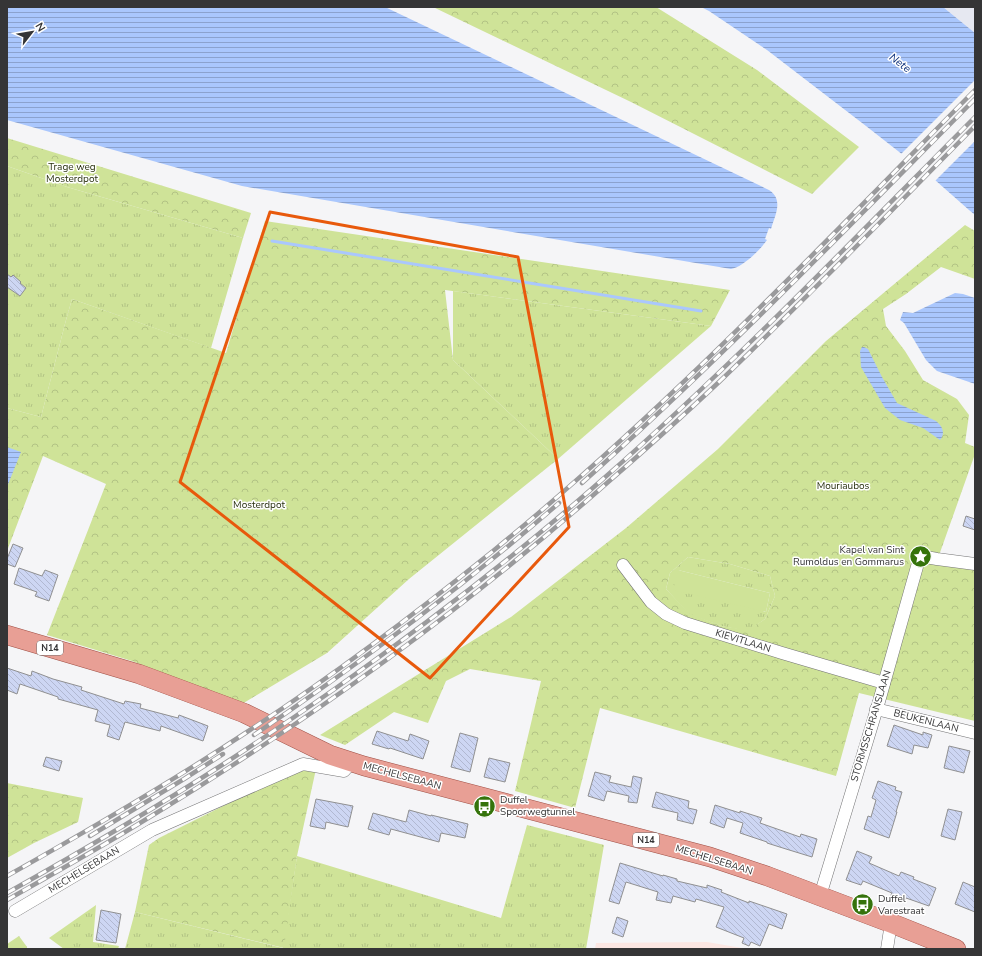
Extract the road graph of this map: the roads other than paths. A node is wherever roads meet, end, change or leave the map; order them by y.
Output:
1 (975, 564) edge
2 (623, 565) dead end
3 (7, 635) edge
4 (884, 683) junction
5 (876, 709) junction
6 (975, 733) edge
7 (352, 762) junction
8 (820, 896) junction
9 (15, 911) dead end
10 (891, 923) junction
11 (887, 949) edge
12 (956, 949) edge

1 - 4 street, STORMSSCHRANSLAAN
2 - 4 street, KIEVITLAAN
3 - 7 main road, MECHELSEBAAN / N14
4 - 5 street, STORMSSCHRANSLAAN
5 - 6 street, BEUKENLAAN
5 - 8 street, STORMSSCHRANSLAAN
7 - 8 main road, MECHELSEBAAN / N14
7 - 9 street, MECHELSEBAAN
8 - 10 main road, N14
10 - 11 street
10 - 12 main road, N14

